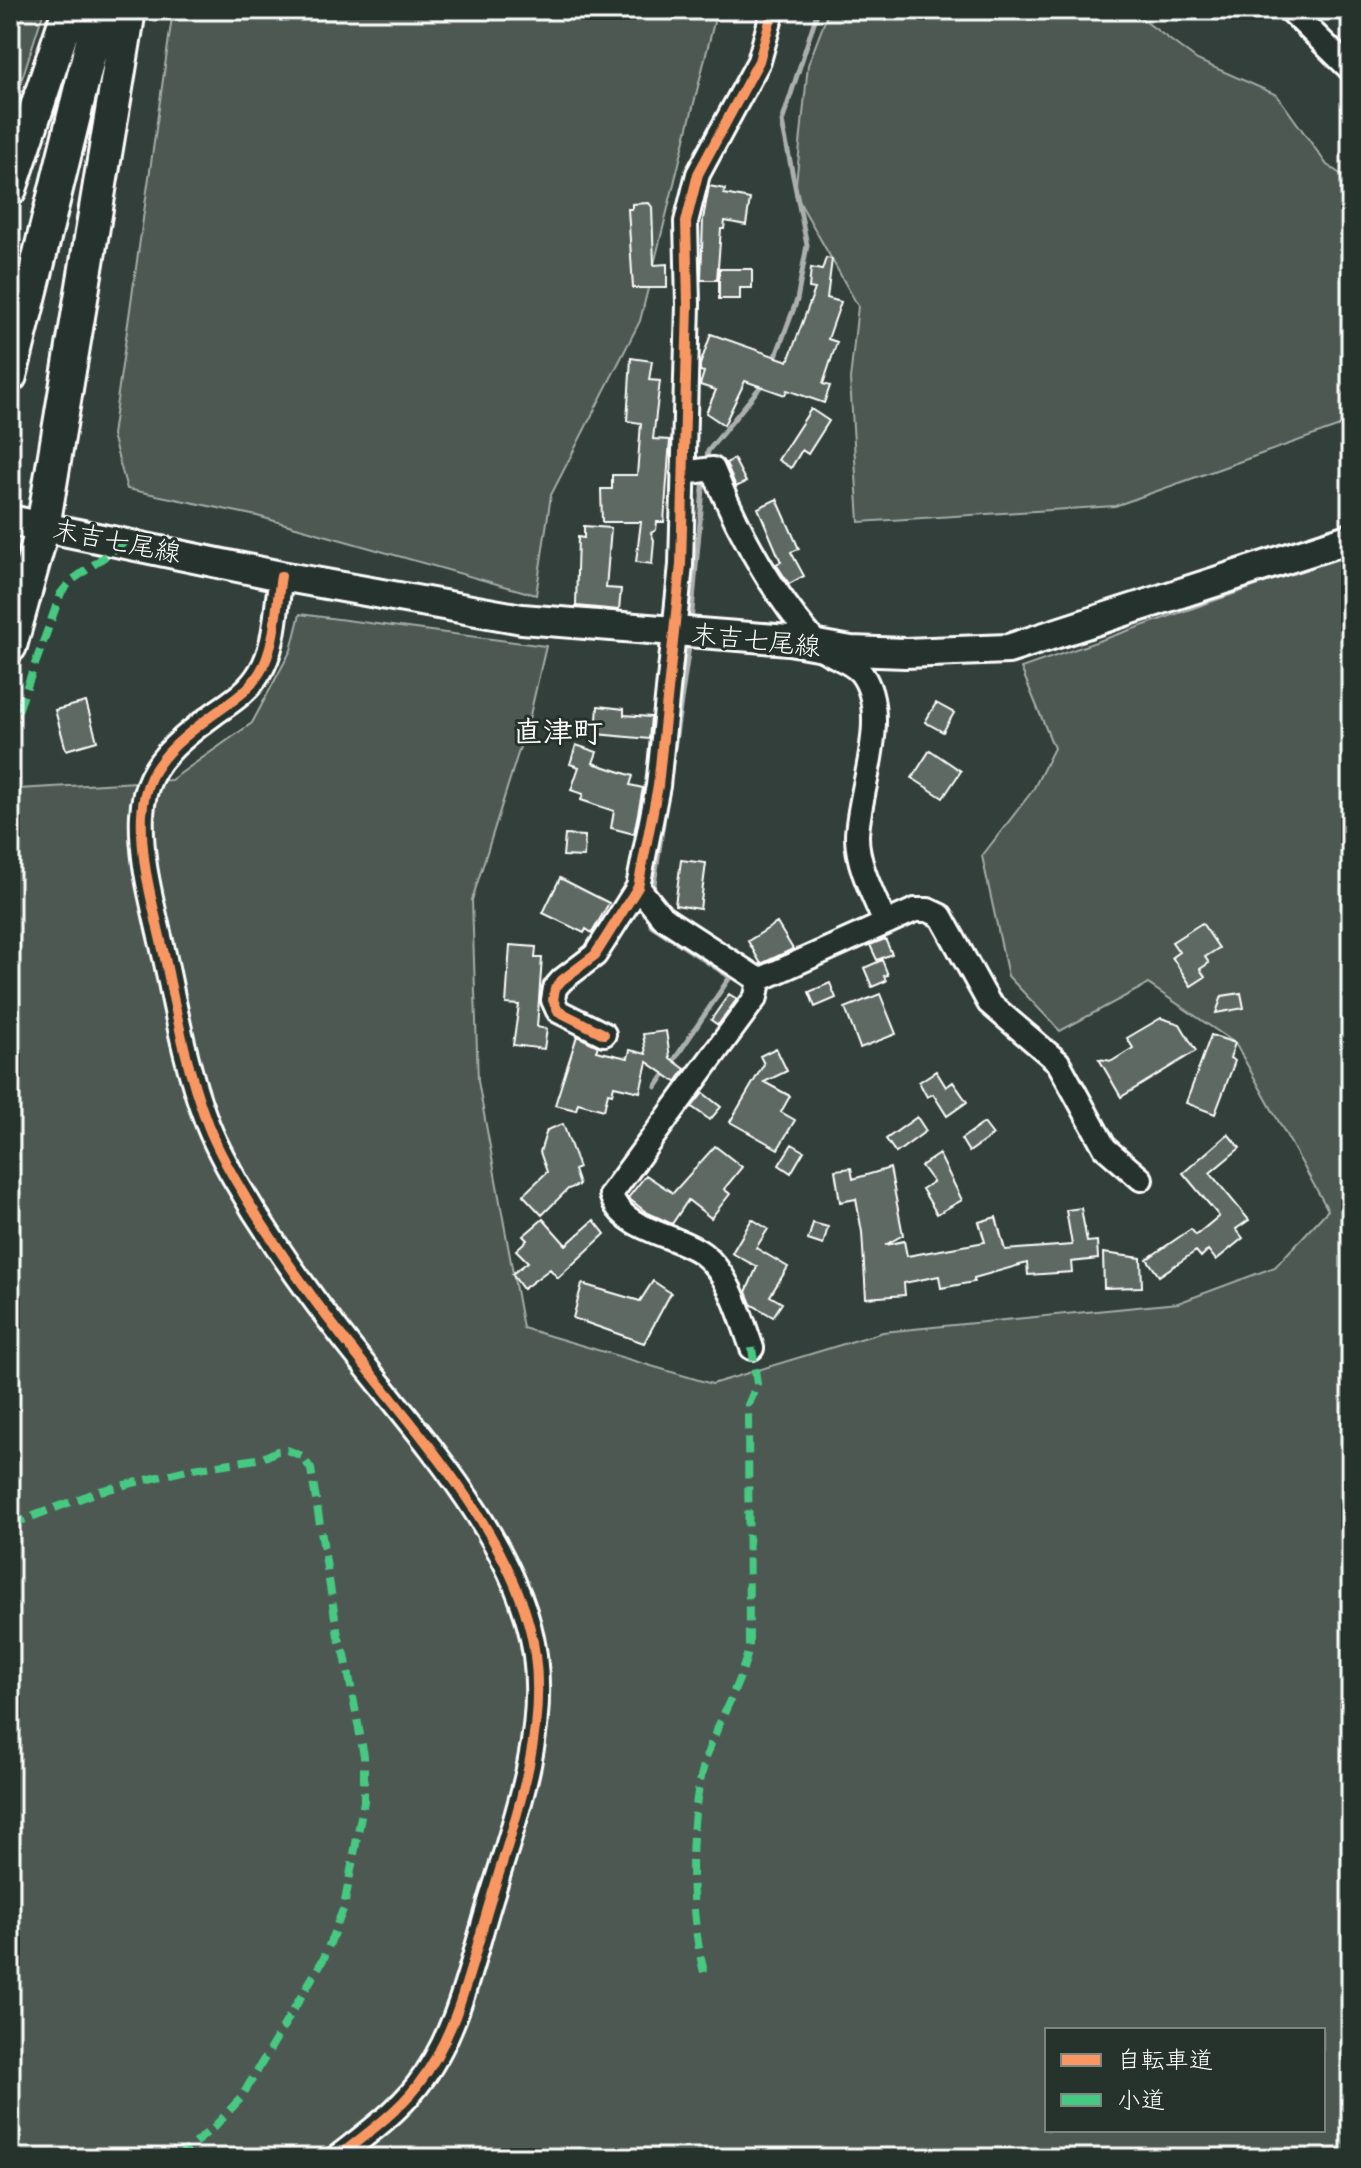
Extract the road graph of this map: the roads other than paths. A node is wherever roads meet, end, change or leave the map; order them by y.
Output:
1 (69, 10) edge
2 (100, 10) edge
3 (129, 10) edge
4 (773, 10) edge
5 (1290, 10) edge
6 (1351, 70) edge
7 (10, 189) edge
8 (10, 376) edge
9 (683, 473) junction
10 (10, 520) edge
11 (43, 527) junction
12 (1351, 538) edge
13 (281, 576) junction
14 (673, 631) junction
15 (817, 645) junction
16 (10, 646) edge
17 (638, 887) junction
18 (885, 923) junction
19 (759, 980) junction
20 (604, 1034) dead end
21 (1141, 1179) dead end
22 (752, 1348) dead end
23 (336, 2158) edge

1 - 7 highway
2 - 8 highway
3 - 11 highway
4 - 9 street
5 - 6 street
9 - 14 street
9 - 15 street
10 - 11 main road, 末吉七尾線
11 - 13 main road, 末吉七尾線
11 - 16 highway
12 - 15 main road, 末吉七尾線
13 - 14 main road, 末吉七尾線
13 - 23 street
14 - 15 main road, 末吉七尾線
14 - 17 street
15 - 18 street
17 - 19 street
17 - 20 street
18 - 19 street
18 - 21 street
19 - 22 street

